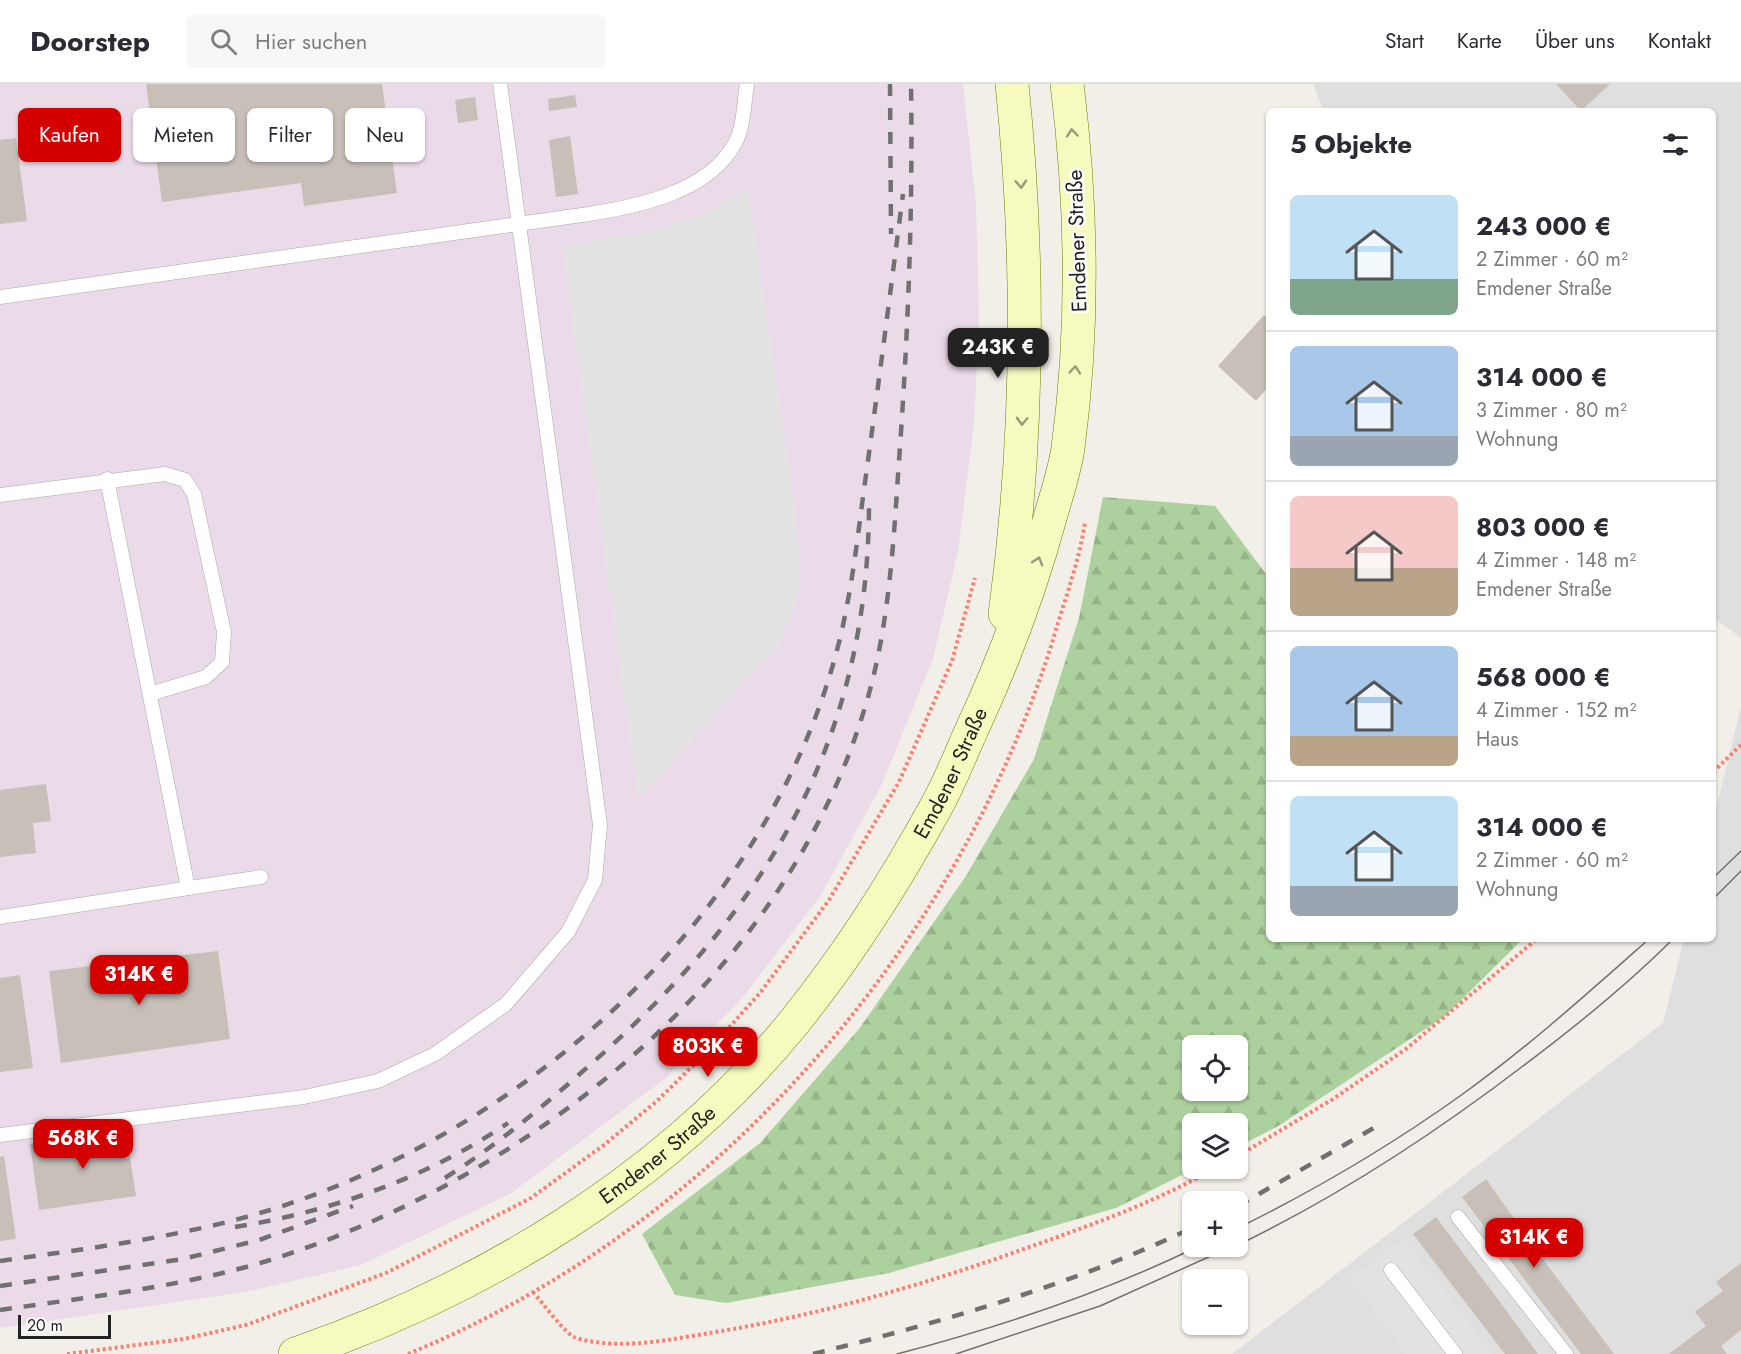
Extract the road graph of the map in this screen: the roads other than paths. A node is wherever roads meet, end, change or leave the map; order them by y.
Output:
1 (500, 84) edge
2 (747, 84) edge
3 (1012, 84) edge
4 (1067, 84) edge
5 (518, 223) junction
6 (0, 297) edge
7 (107, 479) junction
8 (0, 495) edge
9 (996, 675) junction
10 (150, 694) junction
11 (261, 877) dead end
12 (188, 888) junction
13 (0, 916) edge
14 (0, 1135) edge
15 (1458, 1217) dead end
16 (1391, 1270) dead end
17 (295, 1354) edge
18 (1455, 1354) edge
19 (1566, 1354) edge

1 - 5 lane
2 - 5 lane
3 -> 9 street, Emdener Straße
9 -> 4 street, Emdener Straße
5 - 6 lane
5 - 14 lane
7 - 8 lane
7 - 10 lane
7 - 10 lane
9 - 17 street, Emdener Straße
10 - 12 lane
11 - 12 lane
12 - 13 lane
15 - 19 lane
16 - 18 lane

